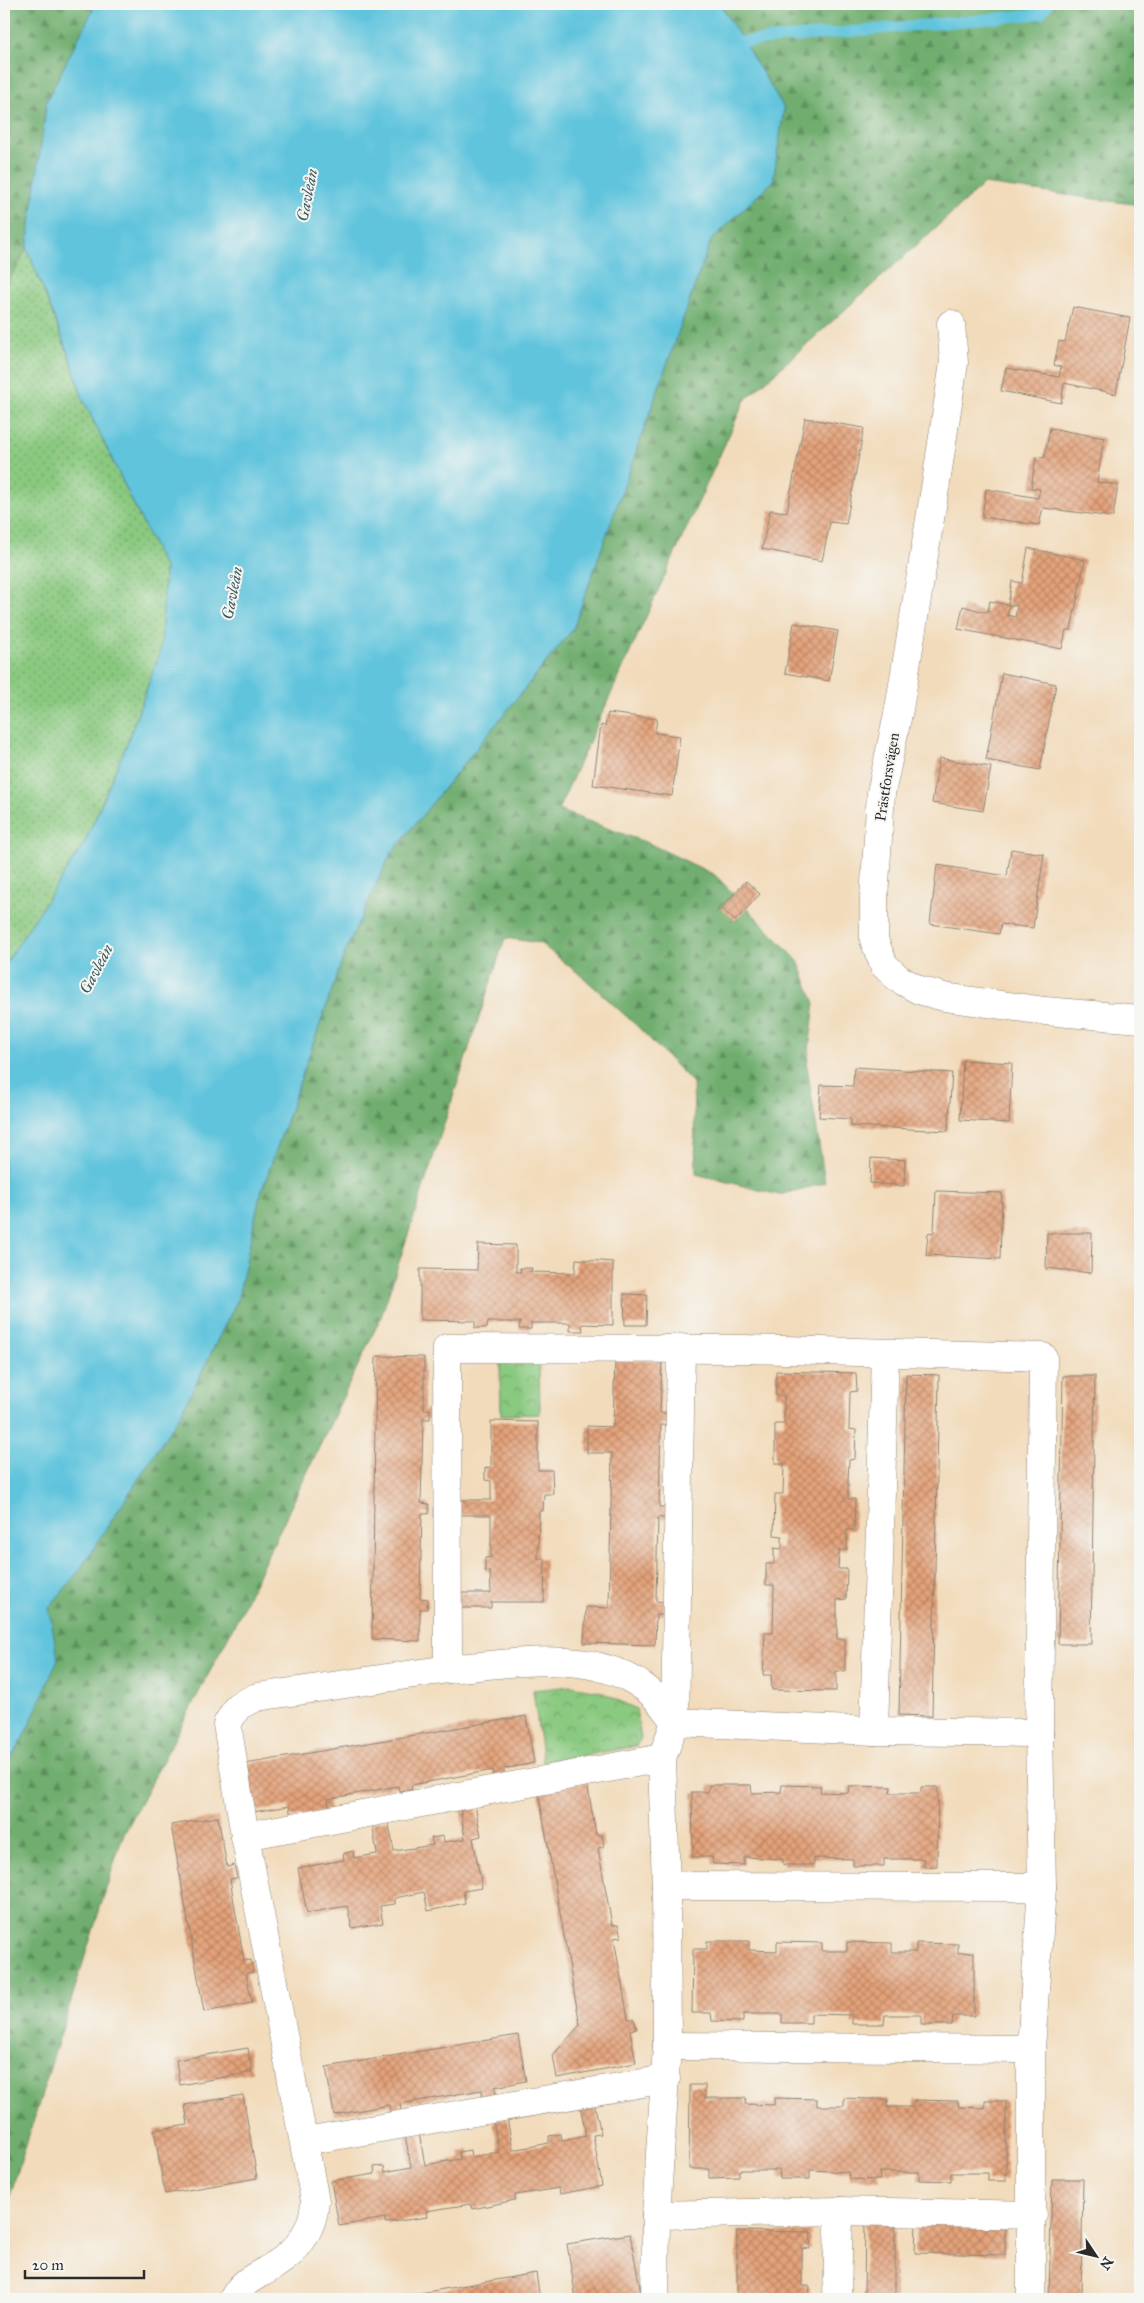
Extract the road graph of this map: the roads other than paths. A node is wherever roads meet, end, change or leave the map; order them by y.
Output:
1 (951, 324) dead end
2 (1140, 1019) edge
3 (681, 1348) junction
4 (884, 1354) junction
5 (448, 1669) junction
6 (676, 1722) junction
7 (874, 1731) junction
8 (1039, 1733) junction
9 (662, 1758) junction
10 (245, 1836) junction
11 (666, 1886) junction
12 (1042, 1887) junction
13 (667, 2046) junction
14 (1031, 2048) junction
15 (666, 2079) junction
16 (305, 2141) junction
17 (839, 2211) junction
18 (656, 2215) junction
19 (1033, 2215) junction
20 (233, 2299) edge
21 (655, 2299) edge
22 (837, 2299) edge
23 (1031, 2299) edge

1 - 2 street, Prästforsvägen
3 - 4 street
3 - 5 street
3 - 6 street
4 - 7 street
4 - 8 street
5 - 6 street
5 - 10 street
6 - 7 street
6 - 9 street
7 - 8 street
8 - 12 street
9 - 10 street
9 - 11 street
10 - 16 street
11 - 12 street
11 - 13 street
12 - 14 street
13 - 14 street
13 - 15 street
14 - 19 street
15 - 16 street
15 - 18 street
16 - 20 street
17 - 18 street
17 - 19 street
17 - 22 street
18 - 21 street
19 - 23 street

